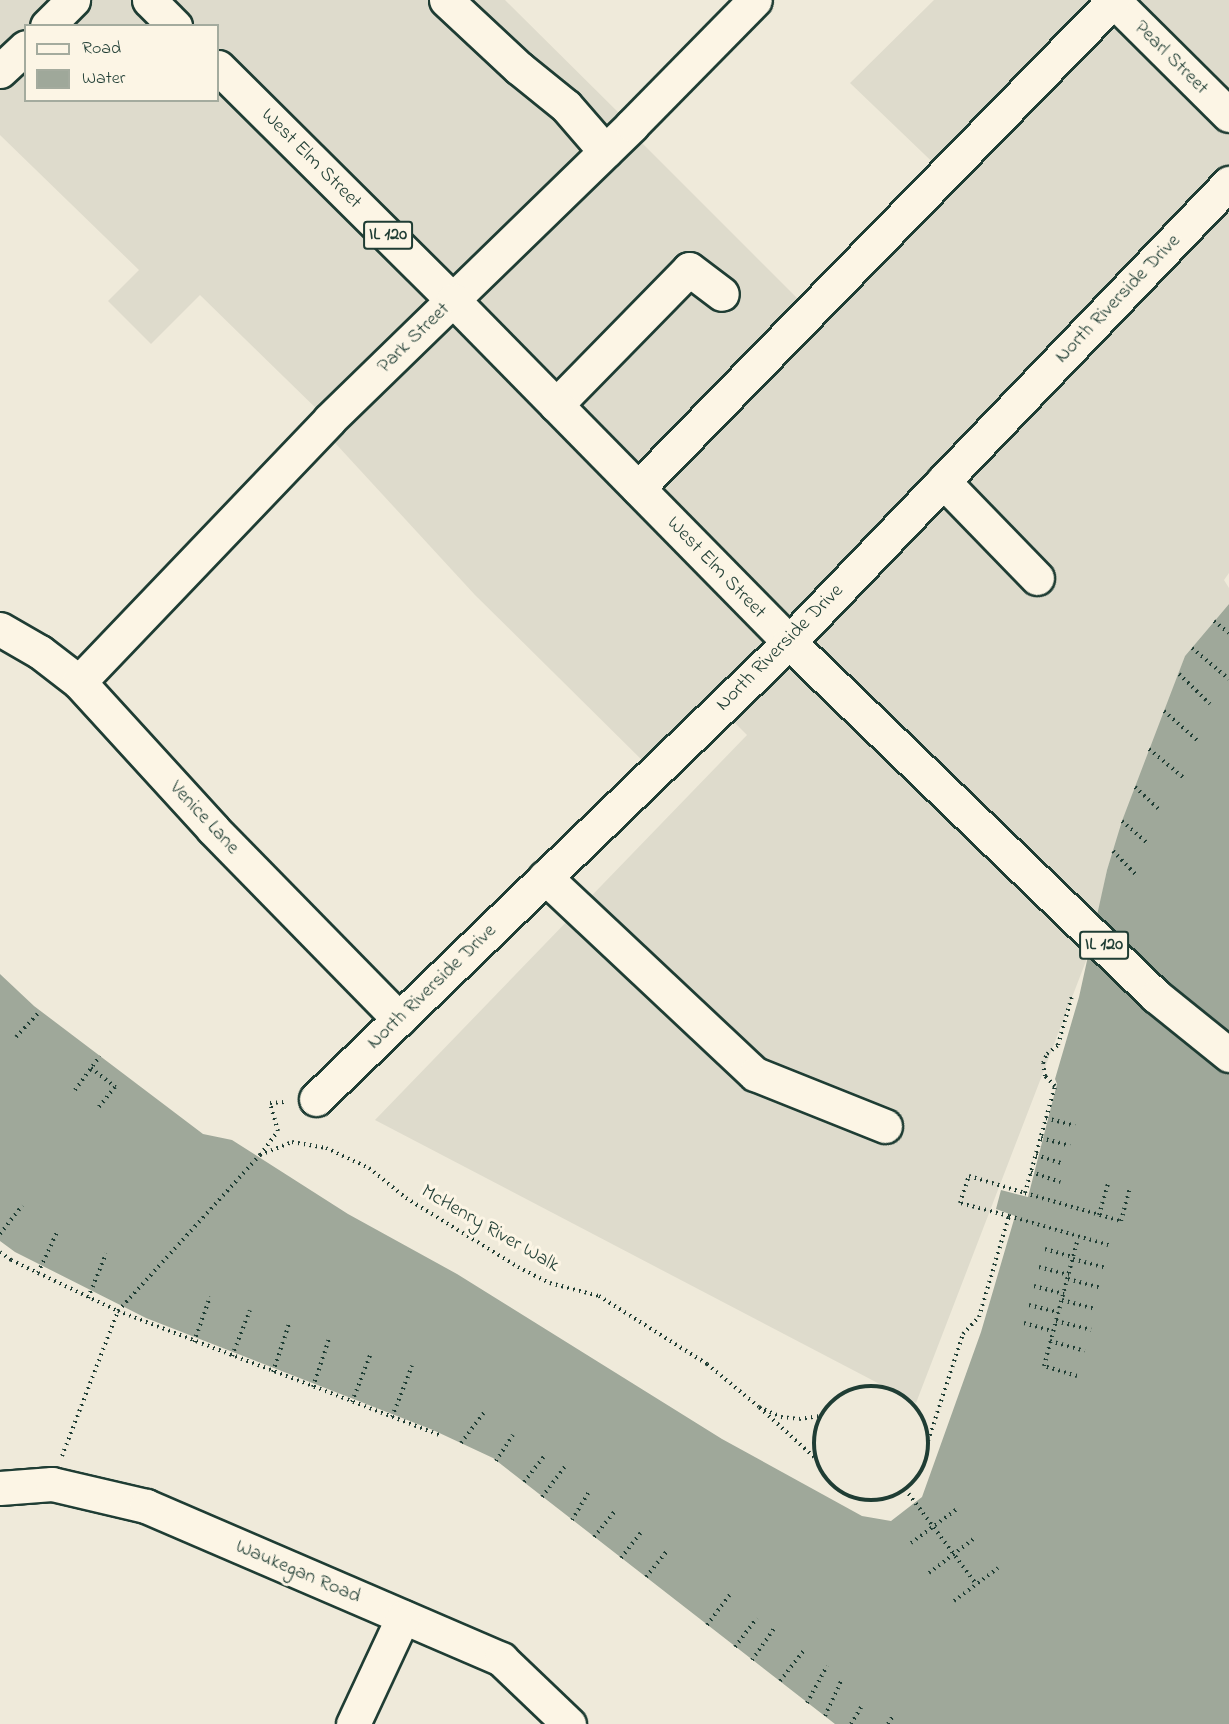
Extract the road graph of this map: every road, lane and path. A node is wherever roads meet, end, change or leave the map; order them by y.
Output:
1 (73, 0) edge
2 (149, 0) edge
3 (446, 0) edge
4 (1113, 0) edge
5 (744, 4) edge
6 (49, 24) edge
7 (173, 24) edge
8 (24, 48) edge
9 (219, 69) edge
10 (0, 71) edge
11 (1229, 115) edge
12 (605, 151) junction
13 (1229, 183) edge
14 (722, 294) dead end
15 (453, 300) junction
16 (556, 405) junction
17 (943, 481) junction
18 (638, 488) junction
19 (1037, 578) dead end
20 (1214, 621) dead end
21 (0, 629) edge
22 (1229, 633) edge
23 (789, 642) junction
24 (1192, 648) dead end
25 (1179, 674) dead end
26 (1229, 679) edge
27 (79, 682) junction
28 (1210, 704) dead end
29 (1164, 711) dead end
30 (1198, 741) dead end
31 (1149, 749) dead end
32 (1185, 779) dead end
33 (1135, 788) dead end
34 (1161, 811) dead end
35 (1122, 820) dead end
36 (1147, 843) dead end
37 (1113, 851) dead end
38 (1137, 876) dead end
39 (545, 877) junction
40 (1072, 996) dead end
41 (40, 1011) dead end
42 (399, 1019) junction
43 (16, 1037) dead end
44 (1229, 1054) edge
45 (100, 1056) dead end
46 (92, 1068) junction
47 (75, 1090) dead end
48 (316, 1099) joint
49 (99, 1107) dead end
50 (1046, 1118) junction
51 (885, 1126) dead end
52 (1075, 1126) dead end
53 (1041, 1137) junction
54 (1070, 1146) dead end
55 (260, 1155) junction
56 (1036, 1155) junction
57 (1064, 1164) dead end
58 (1031, 1172) junction
59 (1109, 1181) dead end
60 (1060, 1182) dead end
61 (1130, 1186) dead end
62 (1025, 1194) junction
63 (22, 1206) dead end
64 (1099, 1215) junction
65 (1009, 1216) junction
66 (57, 1232) dead end
67 (0, 1234) edge
68 (1078, 1238) junction
69 (1112, 1246) dead end
70 (1045, 1249) dead end
71 (0, 1252) edge
72 (106, 1254) dead end
73 (1073, 1258) junction
74 (1039, 1267) dead end
75 (1107, 1268) dead end
76 (38, 1273) junction
77 (1068, 1277) junction
78 (1034, 1286) dead end
79 (1102, 1288) dead end
80 (1064, 1294) junction
81 (210, 1297) dead end
82 (87, 1298) junction
83 (1062, 1300) junction
84 (1029, 1305) dead end
85 (1096, 1309) dead end
86 (250, 1310) dead end
87 (118, 1311) junction
88 (1058, 1312) junction
89 (1056, 1321) junction
90 (1024, 1323) dead end
91 (290, 1324) dead end
92 (1091, 1330) dead end
93 (1052, 1331) junction
94 (329, 1339) dead end
95 (1050, 1341) junction
96 (194, 1342) junction
97 (1085, 1351) dead end
98 (371, 1353) dead end
99 (232, 1356) junction
100 (411, 1366) dead end
101 (273, 1372) junction
102 (1077, 1376) dead end
103 (313, 1387) junction
104 (352, 1402) junction
105 (759, 1407) junction
106 (484, 1412) dead end
107 (820, 1416) junction
108 (392, 1418) junction
109 (513, 1435) dead end
110 (442, 1437) dead end
111 (928, 1441) junction
112 (461, 1443) dead end
113 (544, 1456) dead end
114 (816, 1459) junction
115 (496, 1461) dead end
116 (565, 1467) dead end
117 (524, 1482) dead end
118 (52, 1484) junction
119 (0, 1488) edge
120 (905, 1489) junction
121 (590, 1492) dead end
122 (542, 1497) dead end
123 (957, 1509) dead end
124 (614, 1512) dead end
125 (572, 1520) dead end
126 (934, 1528) junction
127 (641, 1532) dead end
128 (594, 1537) dead end
129 (976, 1537) dead end
130 (911, 1543) dead end
131 (666, 1552) dead end
132 (954, 1553) junction
133 (621, 1558) dead end
134 (998, 1568) dead end
135 (929, 1573) dead end
136 (646, 1577) dead end
137 (976, 1584) junction
138 (730, 1595) dead end
139 (954, 1601) dead end
140 (403, 1617) junction
141 (757, 1618) dead end
142 (707, 1624) dead end
143 (774, 1629) dead end
144 (735, 1647) dead end
145 (805, 1649) dead end
146 (752, 1660) dead end
147 (827, 1666) dead end
148 (842, 1679) dead end
149 (780, 1681) dead end
150 (807, 1703) dead end
151 (863, 1704) dead end
152 (825, 1716) dead end
153 (893, 1716) dead end
154 (353, 1724) edge
155 (569, 1724) edge
156 (851, 1724) edge
157 (888, 1724) edge

1 - 6 street
2 - 7 street
3 - 12 street
4 - 11 street, Pearl Street
4 - 18 street
5 - 12 street, Park Street
8 - 10 street
9 - 15 street, West Elm Street / IL 120
12 - 15 street, Park Street
13 - 17 street, North Riverside Drive
14 - 16 street
15 - 16 street, West Elm Street / IL 120
15 - 27 street, Park Street
16 - 18 street, West Elm Street / IL 120
17 - 19 street
17 - 23 street, North Riverside Drive
18 - 23 street, West Elm Street / IL 120
20 - 22 path
21 - 27 street, Venice Lane
23 - 39 street, North Riverside Drive
23 - 44 street, West Elm Street / IL 120
24 - 26 path
25 - 28 path
27 - 42 street, Venice Lane
29 - 30 path
31 - 32 path
33 - 34 path
35 - 36 path
37 - 38 path
39 - 42 street, North Riverside Drive
39 - 51 street
40 - 50 path
41 - 43 path
42 - 48 street, North Riverside Drive
45 - 46 path
46 - 47 path
46 - 49 path
48 - 55 path
50 - 52 path
50 - 53 path
53 - 54 path
53 - 56 path
55 - 87 path
55 - 105 path, McHenry River Walk
56 - 57 path
56 - 58 path
58 - 60 path
58 - 62 path
59 - 64 path
61 - 64 path
62 - 64 path
62 - 65 path
63 - 67 path
65 - 68 path
65 - 111 path
66 - 76 path
68 - 69 path
68 - 73 path
70 - 73 path
71 - 76 path
72 - 82 path
73 - 75 path
73 - 77 path
74 - 77 path
76 - 82 path
77 - 79 path
77 - 80 path
78 - 80 path
80 - 83 path
81 - 96 path
82 - 87 path
83 - 85 path
83 - 88 path
84 - 88 path
86 - 99 path
87 - 96 path
87 - 118 path
88 - 89 path
89 - 92 path
89 - 93 path
90 - 93 path
91 - 101 path
93 - 95 path
94 - 103 path
95 - 97 path
95 - 102 path
96 - 99 path
98 - 104 path
99 - 101 path
100 - 108 path
101 - 103 path
103 - 104 path
104 - 108 path
105 - 107 path, McHenry River Walk
105 - 114 path, McHenry River Walk
106 - 112 path
107 - 111 path
107 - 114 path
108 - 110 path
109 - 115 path
111 - 120 path
113 - 117 path
114 - 120 path, McHenry River Walk
116 - 122 path
118 - 119 street, Waukegan Road
118 - 140 street, Waukegan Road
120 - 126 path
121 - 125 path
123 - 126 path
124 - 128 path
126 - 130 path
126 - 132 path
127 - 133 path
129 - 132 path
131 - 136 path
132 - 135 path
132 - 137 path
134 - 137 path
137 - 139 path
138 - 142 path
140 - 154 street
140 - 155 street, Waukegan Road
141 - 144 path
143 - 146 path
145 - 149 path
147 - 150 path
148 - 152 path
151 - 156 path
153 - 157 path

